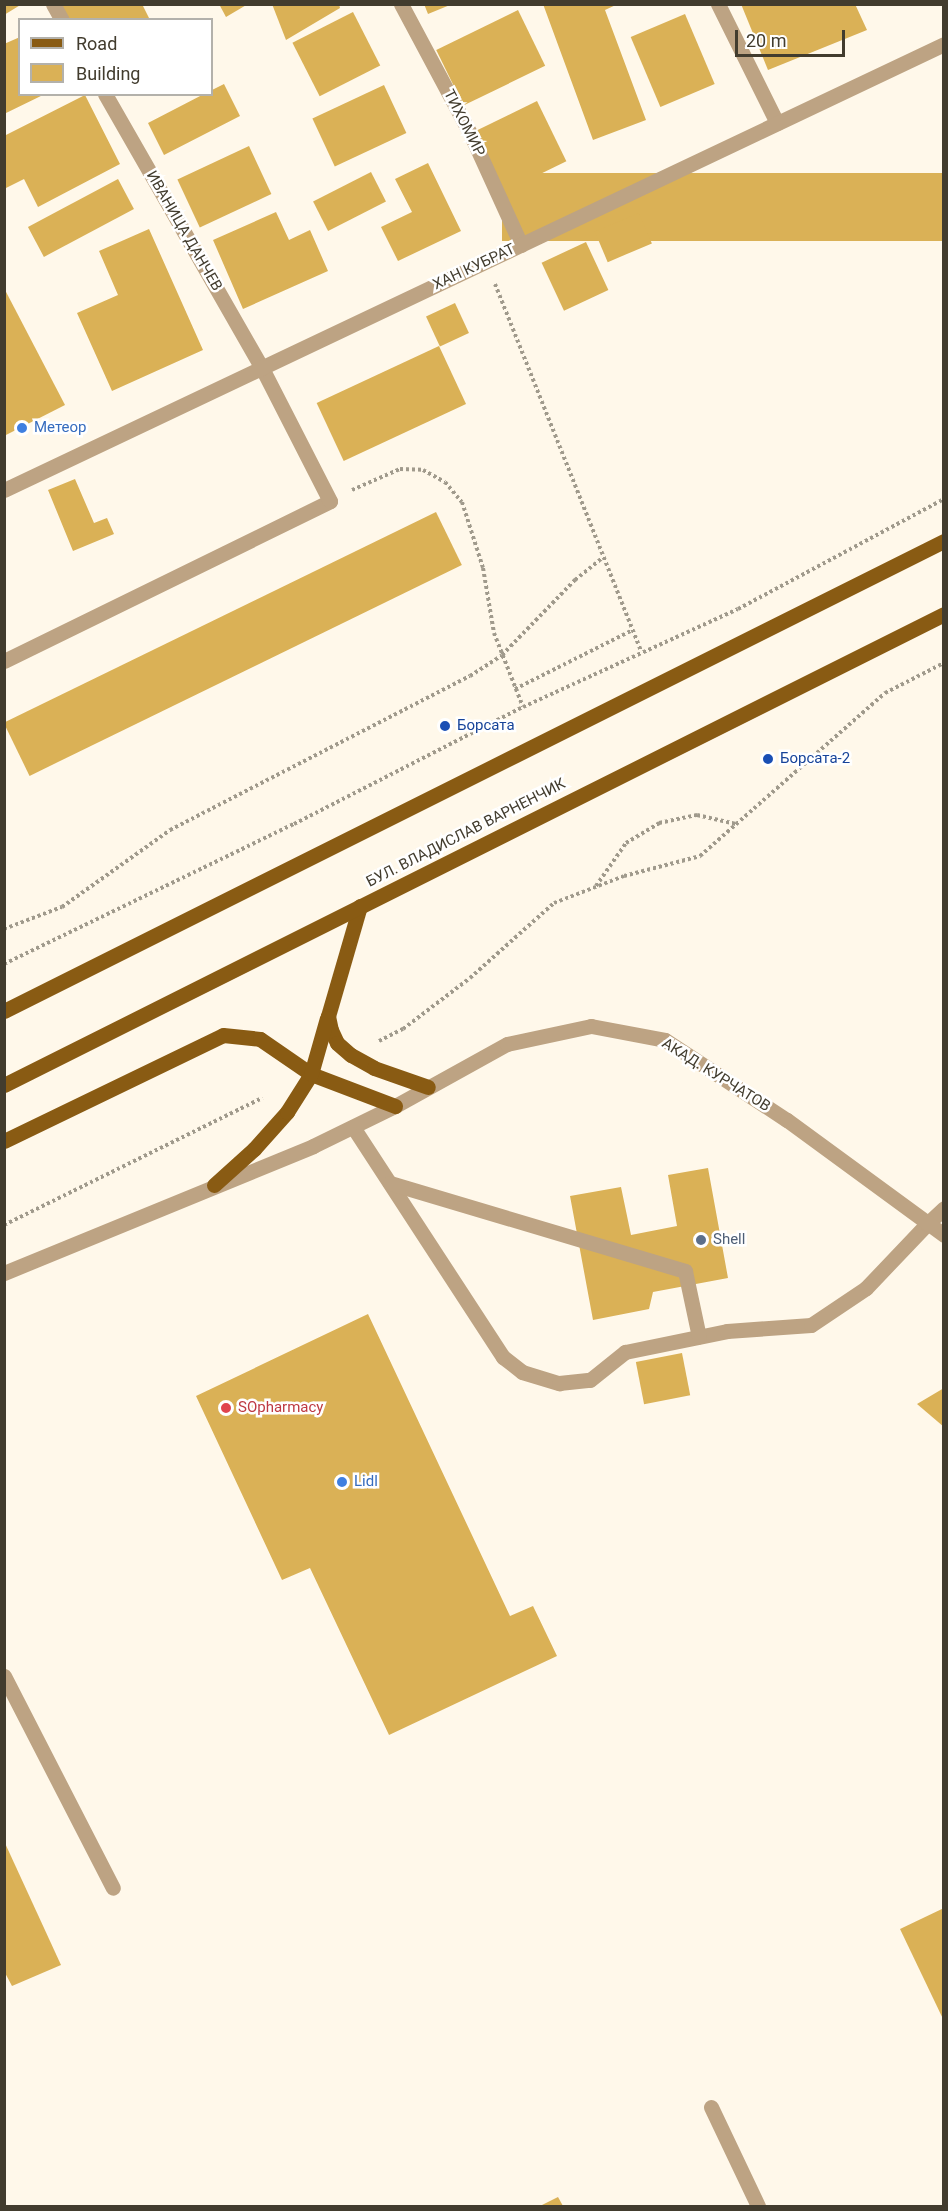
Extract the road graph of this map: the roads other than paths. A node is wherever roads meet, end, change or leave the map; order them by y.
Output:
1 (53, 4) edge
2 (401, 4) edge
3 (718, 4) edge
4 (61, 18) edge
5 (944, 44) edge
6 (106, 96) edge
7 (777, 123) junction
8 (521, 245) junction
9 (262, 368) junction
10 (4, 490) edge
11 (944, 541) edge
12 (944, 614) edge
13 (4, 661) edge
14 (360, 906) junction
15 (4, 1011) edge
16 (327, 1016) junction
17 (311, 1074) junction
18 (4, 1085) edge
19 (428, 1088) junction
20 (395, 1106) junction
21 (353, 1127) junction
22 (4, 1141) edge
23 (390, 1184) junction
24 (214, 1185) junction
25 (944, 1208) edge
26 (927, 1224) junction
27 (944, 1235) edge
28 (4, 1273) edge
29 (699, 1337) junction
30 (4, 1676) edge
31 (112, 1888) dead end
32 (711, 2107) dead end
33 (758, 2206) edge

1 - 4 street
2 - 8 street, ТИХОМИР
3 - 7 street
5 - 7 street, ХАН КУБРАТ
6 - 9 street, ИВАНИЦА ДАНЧЕВ
7 - 8 street, ХАН КУБРАТ
8 - 9 street, ХАН КУБРАТ
9 - 10 street, ХАН КУБРАТ
9 - 13 street, ИВАНИЦА ДАНЧЕВ
11 - 15 main road
12 - 14 main road, БУЛ. ВЛАДИСЛАВ ВАРНЕНЧИК
14 - 16 main road
14 - 18 main road, БУЛ. ВЛАДИСЛАВ ВАРНЕНЧИК
16 - 17 main road
16 - 19 main road
17 - 20 main road
17 - 22 main road
17 - 24 main road
19 - 20 street, АКАД. КУРЧАТОВ
19 - 26 street, АКАД. КУРЧАТОВ
20 - 21 street, АКАД. КУРЧАТОВ
21 - 23 street
21 - 24 street, АКАД. КУРЧАТОВ
23 - 29 street
23 - 29 street
24 - 28 street, АКАД. КУРЧАТОВ
25 - 26 street
26 - 27 street, АКАД. КУРЧАТОВ
26 - 29 street
30 - 31 street
32 - 33 street

